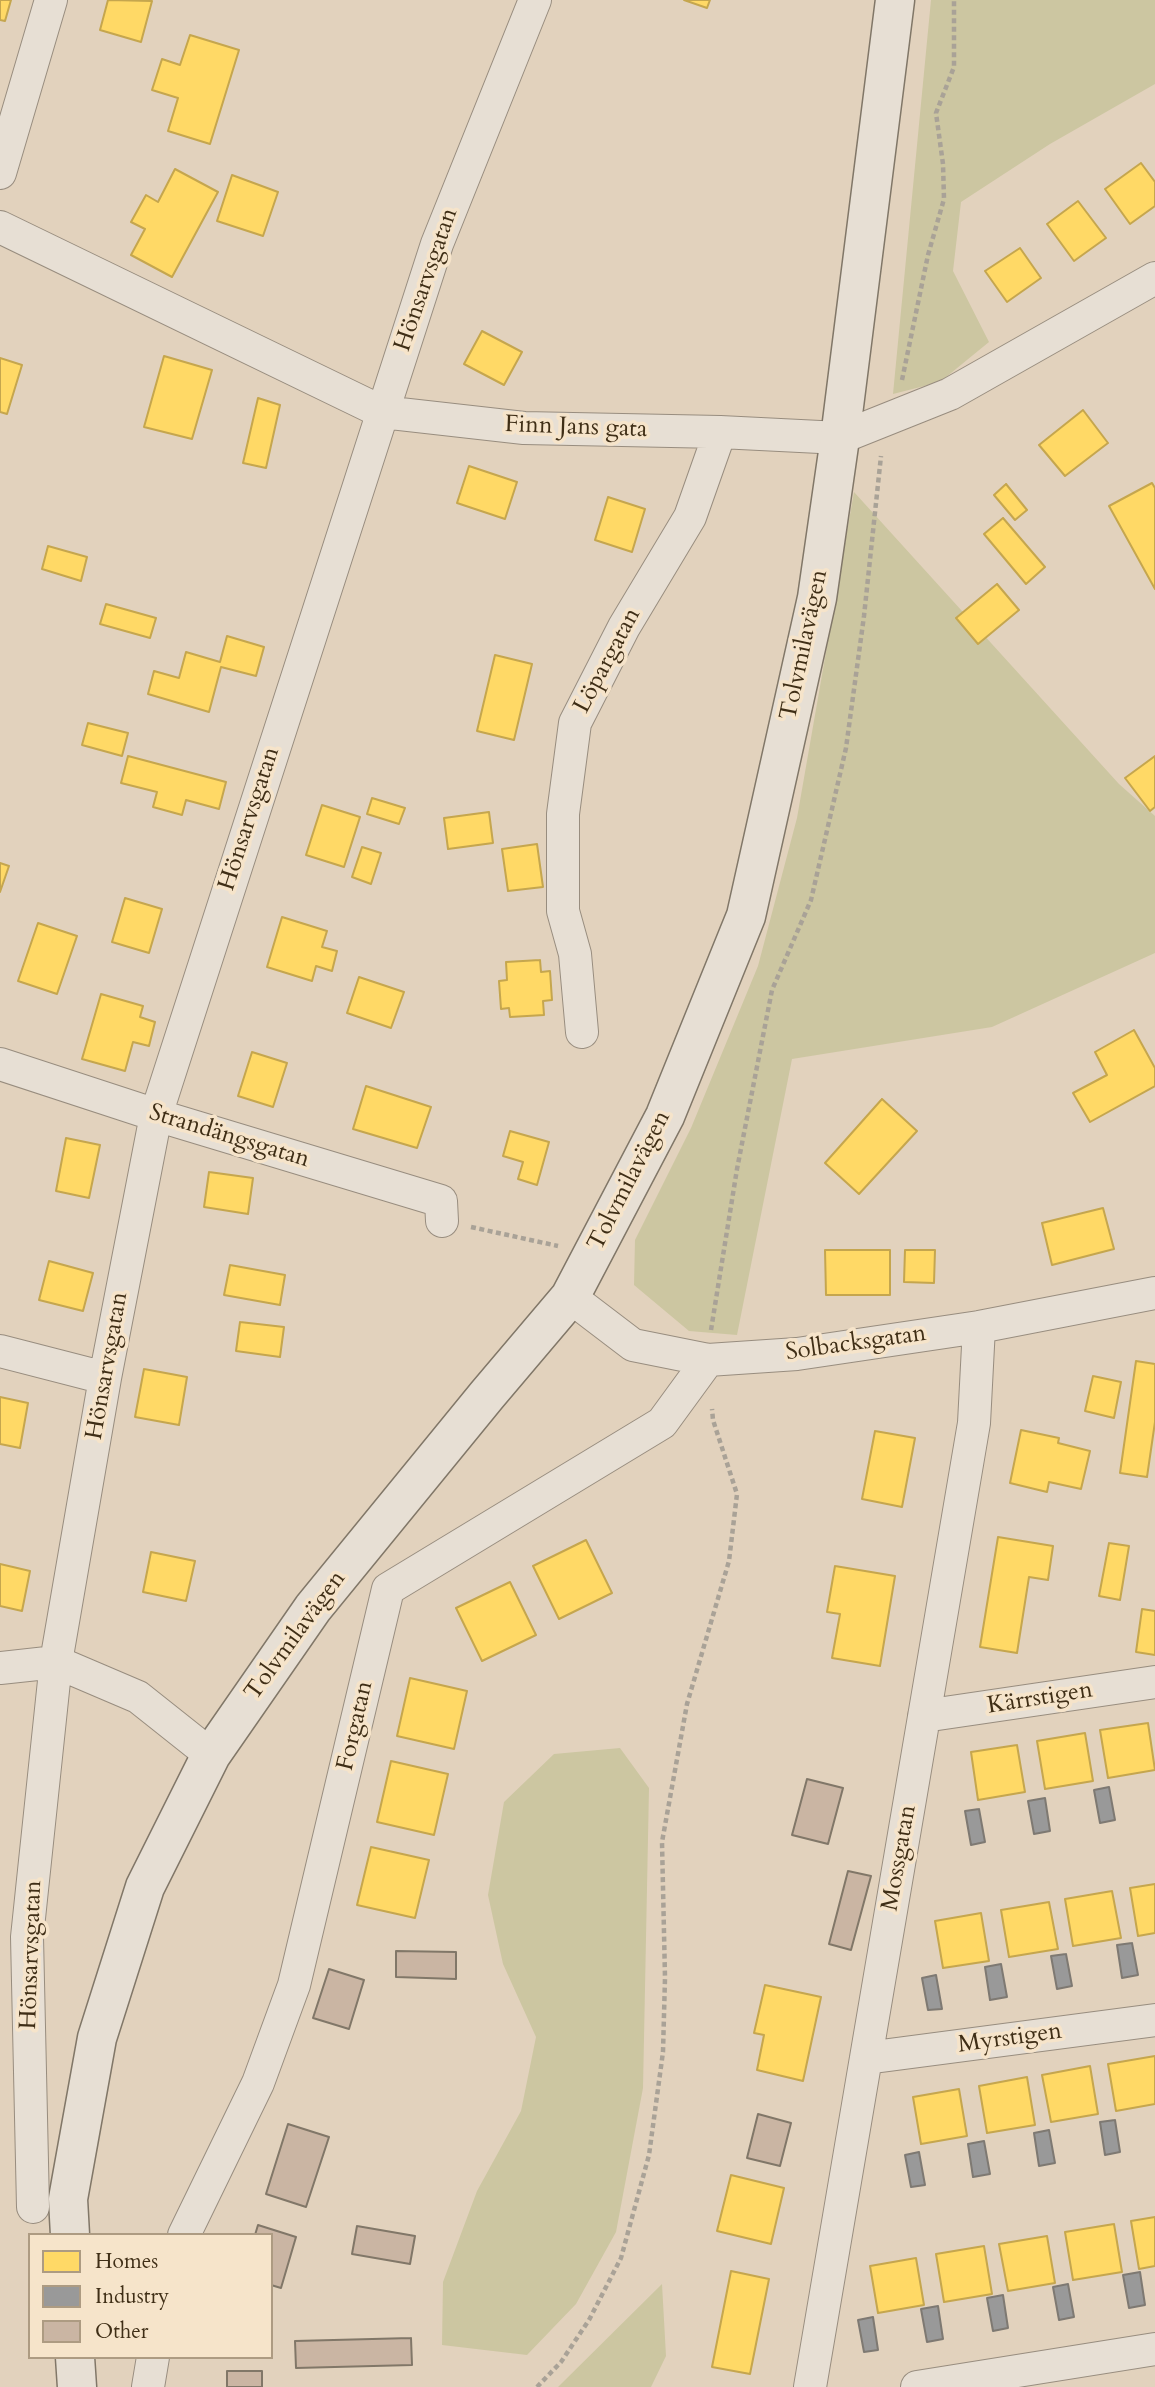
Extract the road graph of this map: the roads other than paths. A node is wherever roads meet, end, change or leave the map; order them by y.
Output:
1 (51, 0) edge
2 (535, 0) edge
3 (895, 0) edge
4 (0, 173) edge
5 (0, 228) edge
6 (1155, 278) edge
7 (382, 412) junction
8 (720, 432) junction
9 (840, 438) junction
10 (582, 1032) dead end
11 (0, 1064) edge
12 (156, 1115) junction
13 (443, 1221) road end
14 (578, 1281) junction
15 (1155, 1293) edge
16 (979, 1327) junction
17 (0, 1351) edge
18 (708, 1360) junction
19 (105, 1378) junction
20 (56, 1662) junction
21 (0, 1668) edge
22 (1155, 1682) edge
23 (924, 1716) junction
24 (211, 1755) junction
25 (1155, 2020) edge
26 (866, 2058) junction
27 (33, 2207) dead end
28 (70, 2233) edge
29 (185, 2233) edge
30 (1155, 2349) edge
31 (75, 2359) edge
32 (153, 2359) edge
33 (77, 2387) edge
34 (148, 2387) edge
35 (810, 2387) edge
36 (917, 2387) edge

1 - 4 street
2 - 7 street, Hönsarvsgatan
3 - 9 street, Tolvmilavägen
5 - 7 street, Finn Jans gata
6 - 9 street, Finn Jans gata
7 - 8 street, Finn Jans gata
7 - 12 street, Hönsarvsgatan
8 - 9 street, Finn Jans gata
8 - 10 street, Löpargatan
9 - 14 street, Tolvmilavägen
11 - 12 street, Strandängsgatan
12 - 13 street, Strandängsgatan
12 - 19 street, Hönsarvsgatan
14 - 18 street, Solbacksgatan
14 - 24 street, Tolvmilavägen
15 - 16 street, Solbacksgatan
16 - 18 street, Solbacksgatan
16 - 23 street, Mossgatan
17 - 19 street
18 - 29 street, Forgatan
19 - 20 street, Hönsarvsgatan
20 - 21 street
20 - 24 street
20 - 27 street, Hönsarvsgatan
22 - 23 street, Kärrstigen
23 - 26 street, Mossgatan
24 - 28 street, Tolvmilavägen
25 - 26 street, Myrstigen
26 - 35 street, Mossgatan
30 - 36 street
31 - 33 street
32 - 34 street

